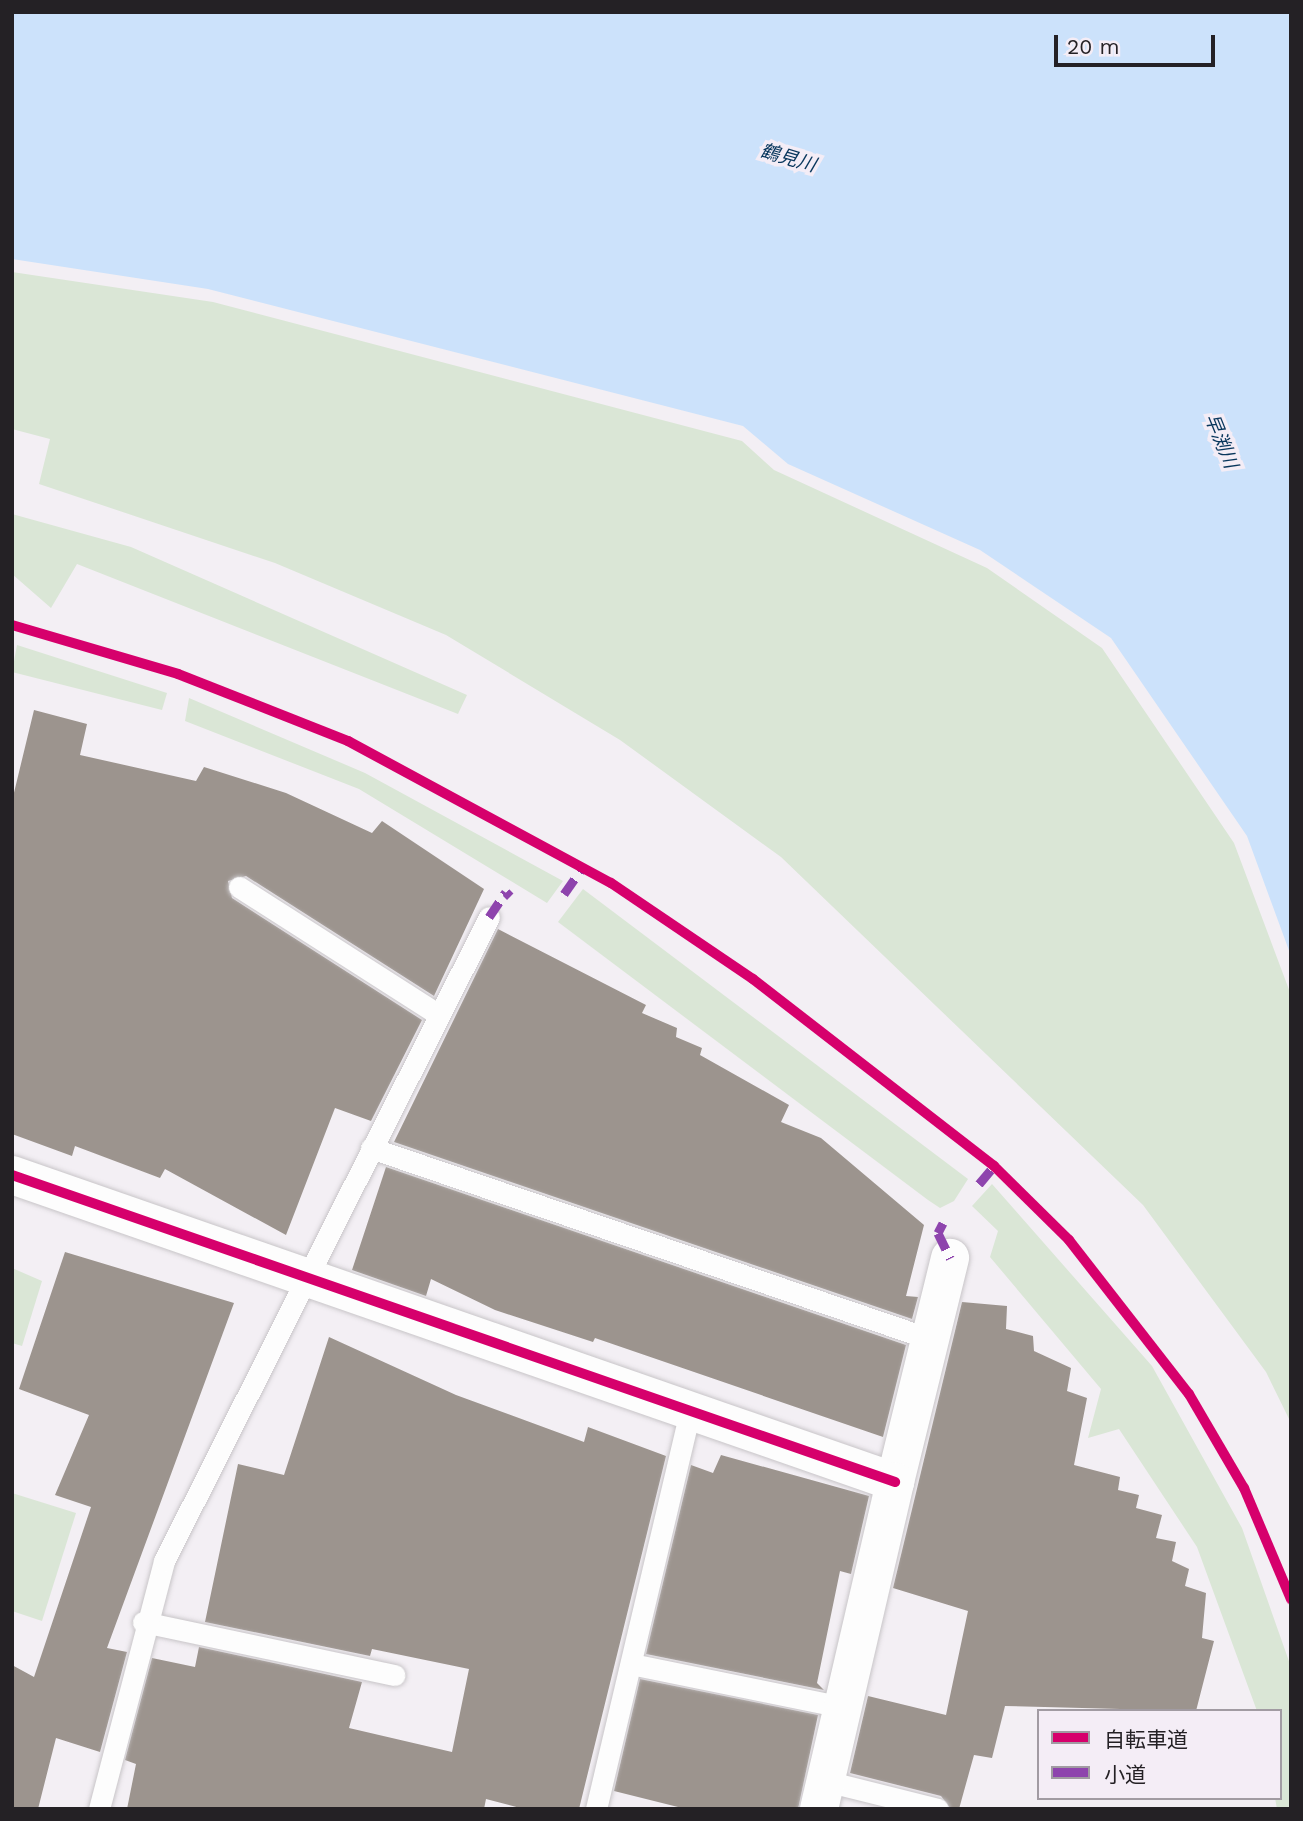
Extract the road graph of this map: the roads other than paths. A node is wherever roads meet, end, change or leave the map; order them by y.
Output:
1 (239, 887) dead end
2 (489, 917) dead end
3 (439, 1015) junction
4 (371, 1148) junction
5 (12, 1175) edge
6 (950, 1258) dead end
7 (304, 1280) junction
8 (930, 1339) junction
9 (690, 1412) junction
10 (895, 1482) junction
11 (143, 1622) junction
12 (631, 1664) junction
13 (394, 1675) dead end
14 (843, 1707) junction
15 (822, 1795) edge
16 (99, 1809) edge
17 (596, 1809) edge
18 (938, 1809) edge

1 - 3 lane
2 - 3 lane
3 - 4 lane
4 - 7 lane
4 - 8 lane
5 - 7 street
6 - 8 street
7 - 9 street
7 - 11 lane
8 - 10 street
9 - 10 street
9 - 12 lane
10 - 14 street
11 - 13 lane
11 - 16 lane
12 - 14 lane
12 - 17 lane
14 - 15 street
15 - 18 lane

